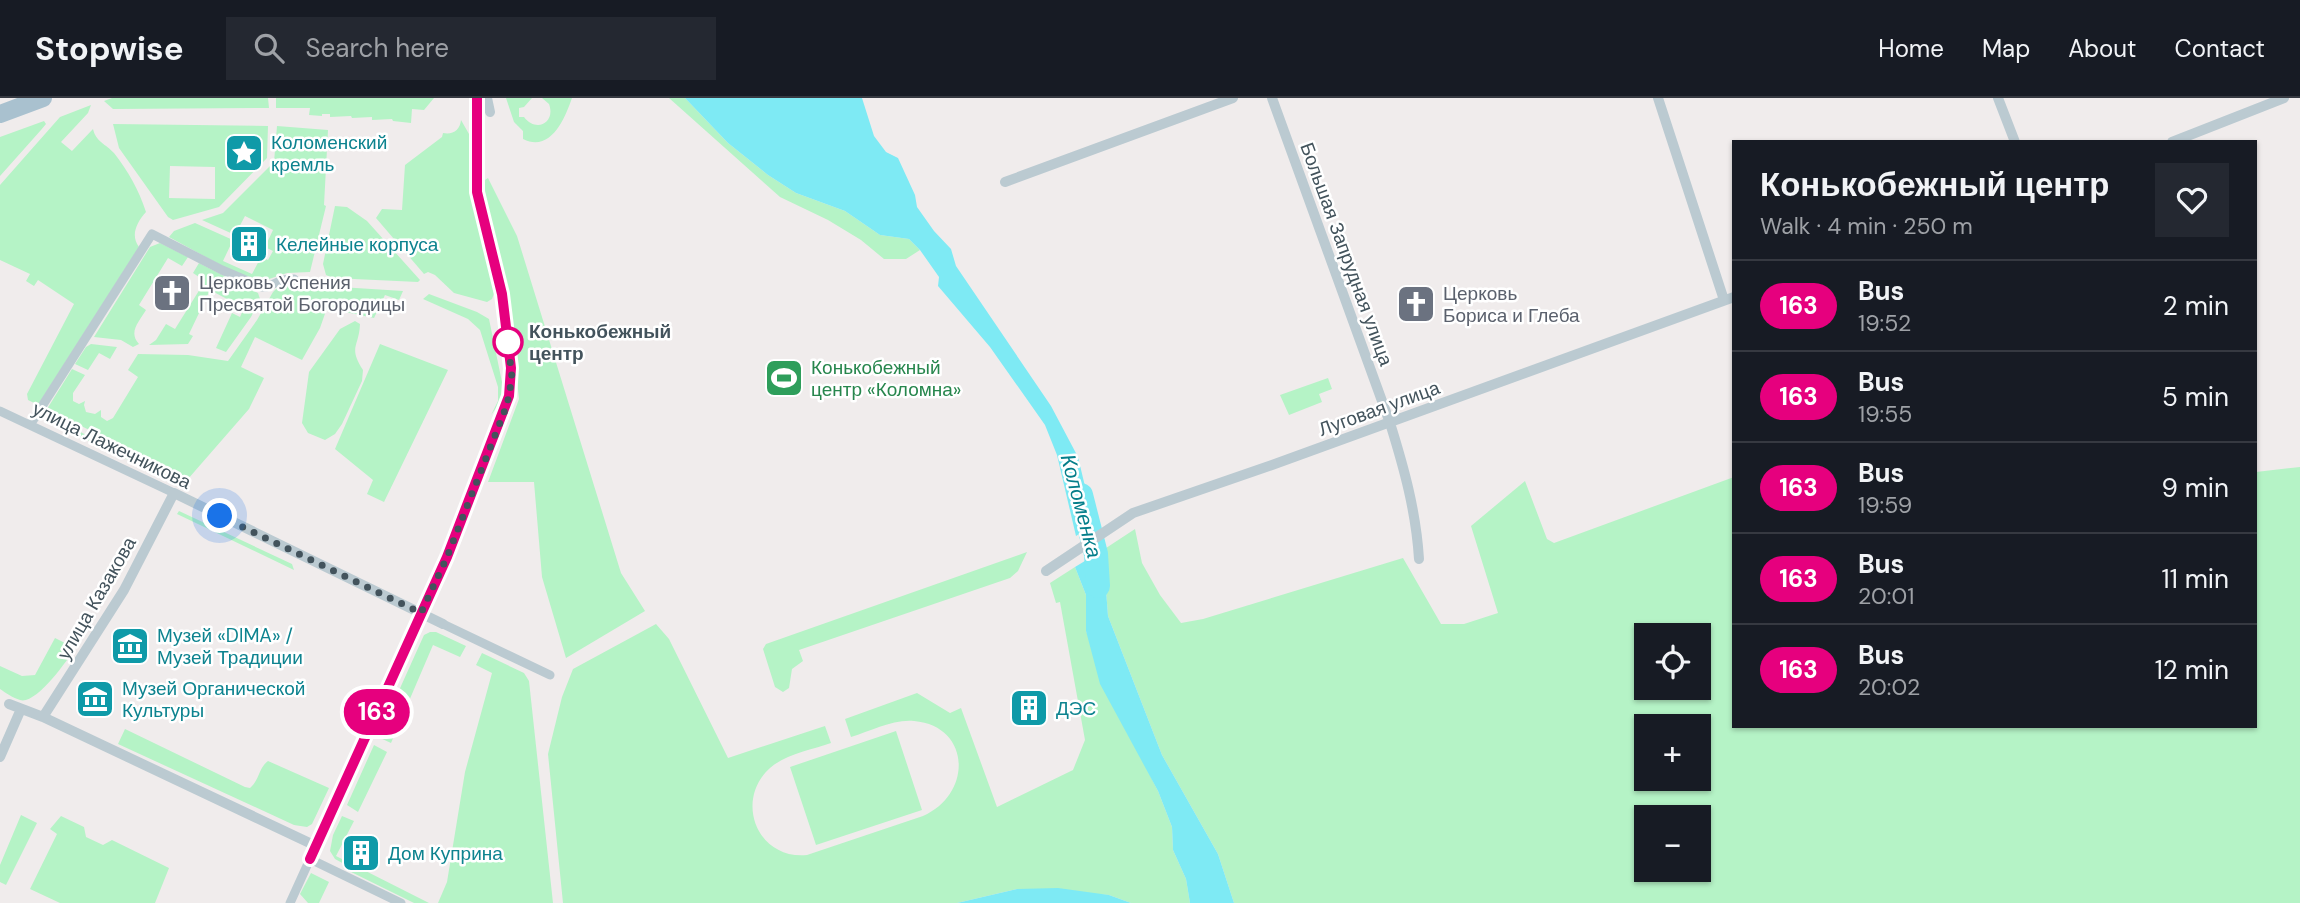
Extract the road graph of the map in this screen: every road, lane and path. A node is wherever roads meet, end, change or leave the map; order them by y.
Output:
1 (43, 98) edge
2 (477, 98) edge
3 (487, 98) edge
4 (1233, 98) edge
5 (1272, 98) edge
6 (1658, 98) edge
7 (1998, 98) edge
8 (2284, 98) edge
9 (490, 112) dead end
10 (0, 114) edge
11 (2013, 140) edge
12 (2177, 140) edge
13 (1005, 183) dead end
14 (293, 279) dead end
15 (1729, 299) edge
16 (0, 411) edge
17 (1390, 423) junction
18 (30, 425) junction
19 (174, 493) junction
20 (1419, 559) dead end
21 (1046, 571) dead end
22 (421, 613) junction
23 (443, 624) joint
24 (550, 675) dead end
25 (4, 702) edge
26 (21, 709) junction
27 (43, 717) junction
28 (0, 757) edge
29 (316, 846) junction
30 (310, 859) junction
31 (289, 903) edge
32 (401, 903) edge

1 - 10 main road
2 - 22 street
3 - 9 street
4 - 13 street
5 - 17 street, Большая Запрудная улица
6 - 15 street
7 - 11 street
8 - 12 street
14 - 18 street
15 - 17 street, Луговая улица
16 - 18 street, улица Лажечникова
17 - 20 street, Большая Запрудная улица
17 - 21 street, Луговая улица
18 - 19 street, улица Лажечникова
19 - 22 street, улица Лажечникова
19 - 27 street, улица Казакова
22 - 23 street, улица Лажечникова
22 - 29 street
23 - 24 street, улица Лажечникова
25 - 26 street
26 - 27 street
26 - 28 street
27 - 29 street
29 - 30 street
30 - 31 street
30 - 32 street

